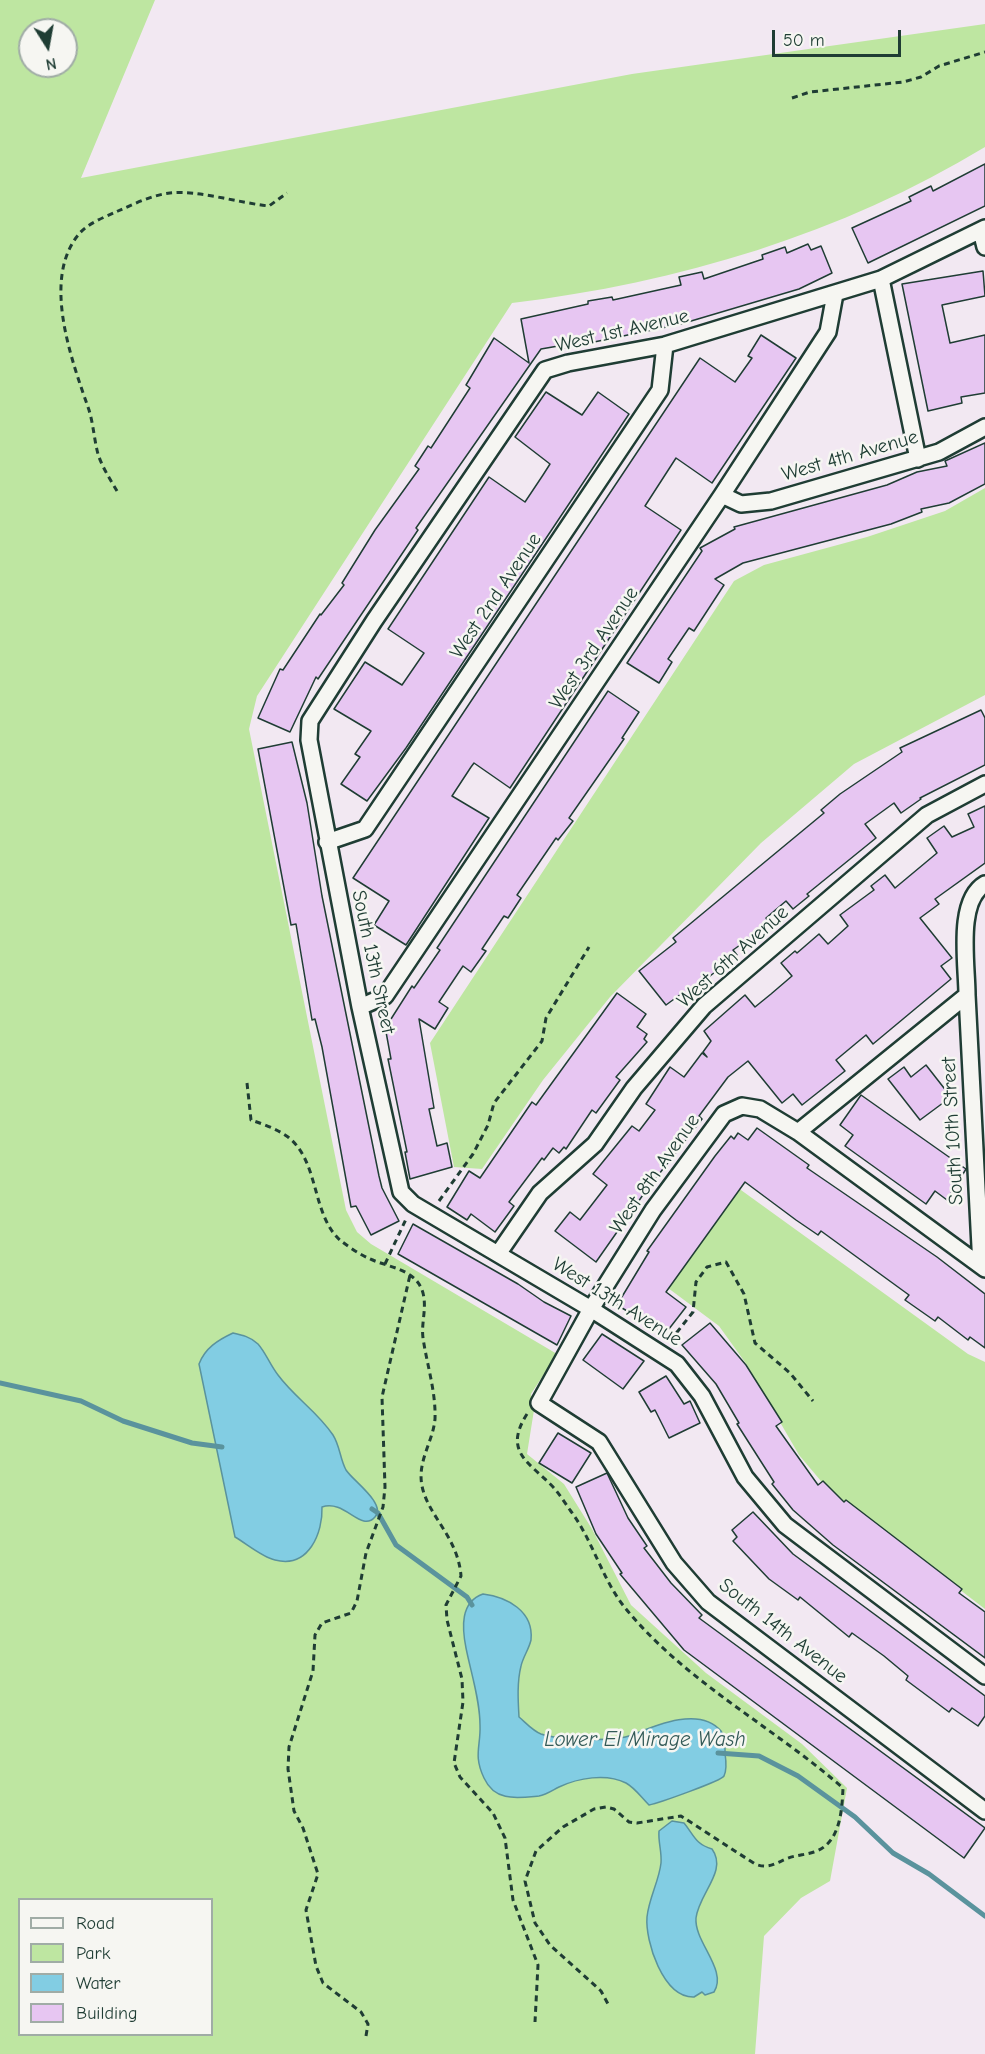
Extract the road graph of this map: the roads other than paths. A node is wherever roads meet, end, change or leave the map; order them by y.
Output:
1 (983, 229) edge
2 (985, 247) edge
3 (881, 279) junction
4 (835, 294) junction
5 (664, 345) junction
6 (985, 427) edge
7 (918, 459) junction
8 (722, 495) junction
9 (309, 740) joint
10 (985, 784) edge
11 (327, 842) junction
12 (985, 884) edge
13 (967, 995) junction
14 (360, 1007) junction
15 (798, 1132) junction
16 (401, 1192) joint
17 (498, 1254) junction
18 (983, 1268) edge
19 (591, 1309) junction
20 (540, 1403) joint
21 (985, 1676) edge
22 (985, 1811) edge

1 - 2 street
1 - 3 street, West 1st Avenue
3 - 4 street, West 1st Avenue
3 - 7 street
4 - 5 street, West 1st Avenue
4 - 8 street, West 3rd Avenue
5 - 9 street, West 1st Avenue
5 - 11 street, West 2nd Avenue
6 - 7 street, West 4th Avenue
7 - 8 street, West 4th Avenue
8 - 14 street, West 3rd Avenue
9 - 11 street, South 13th Street
10 - 17 street, West 6th Avenue
11 - 14 street, South 13th Street
12 - 13 street
13 - 15 street
13 - 18 street, South 10th Street
14 - 16 street, South 13th Street
15 - 18 street, West 8th Avenue
15 - 19 street, West 8th Avenue
16 - 17 street, West 13th Avenue
17 - 19 street, West 13th Avenue
19 - 20 street, West 8th Avenue
19 - 21 street, West 13th Avenue
20 - 22 street, South 14th Avenue

